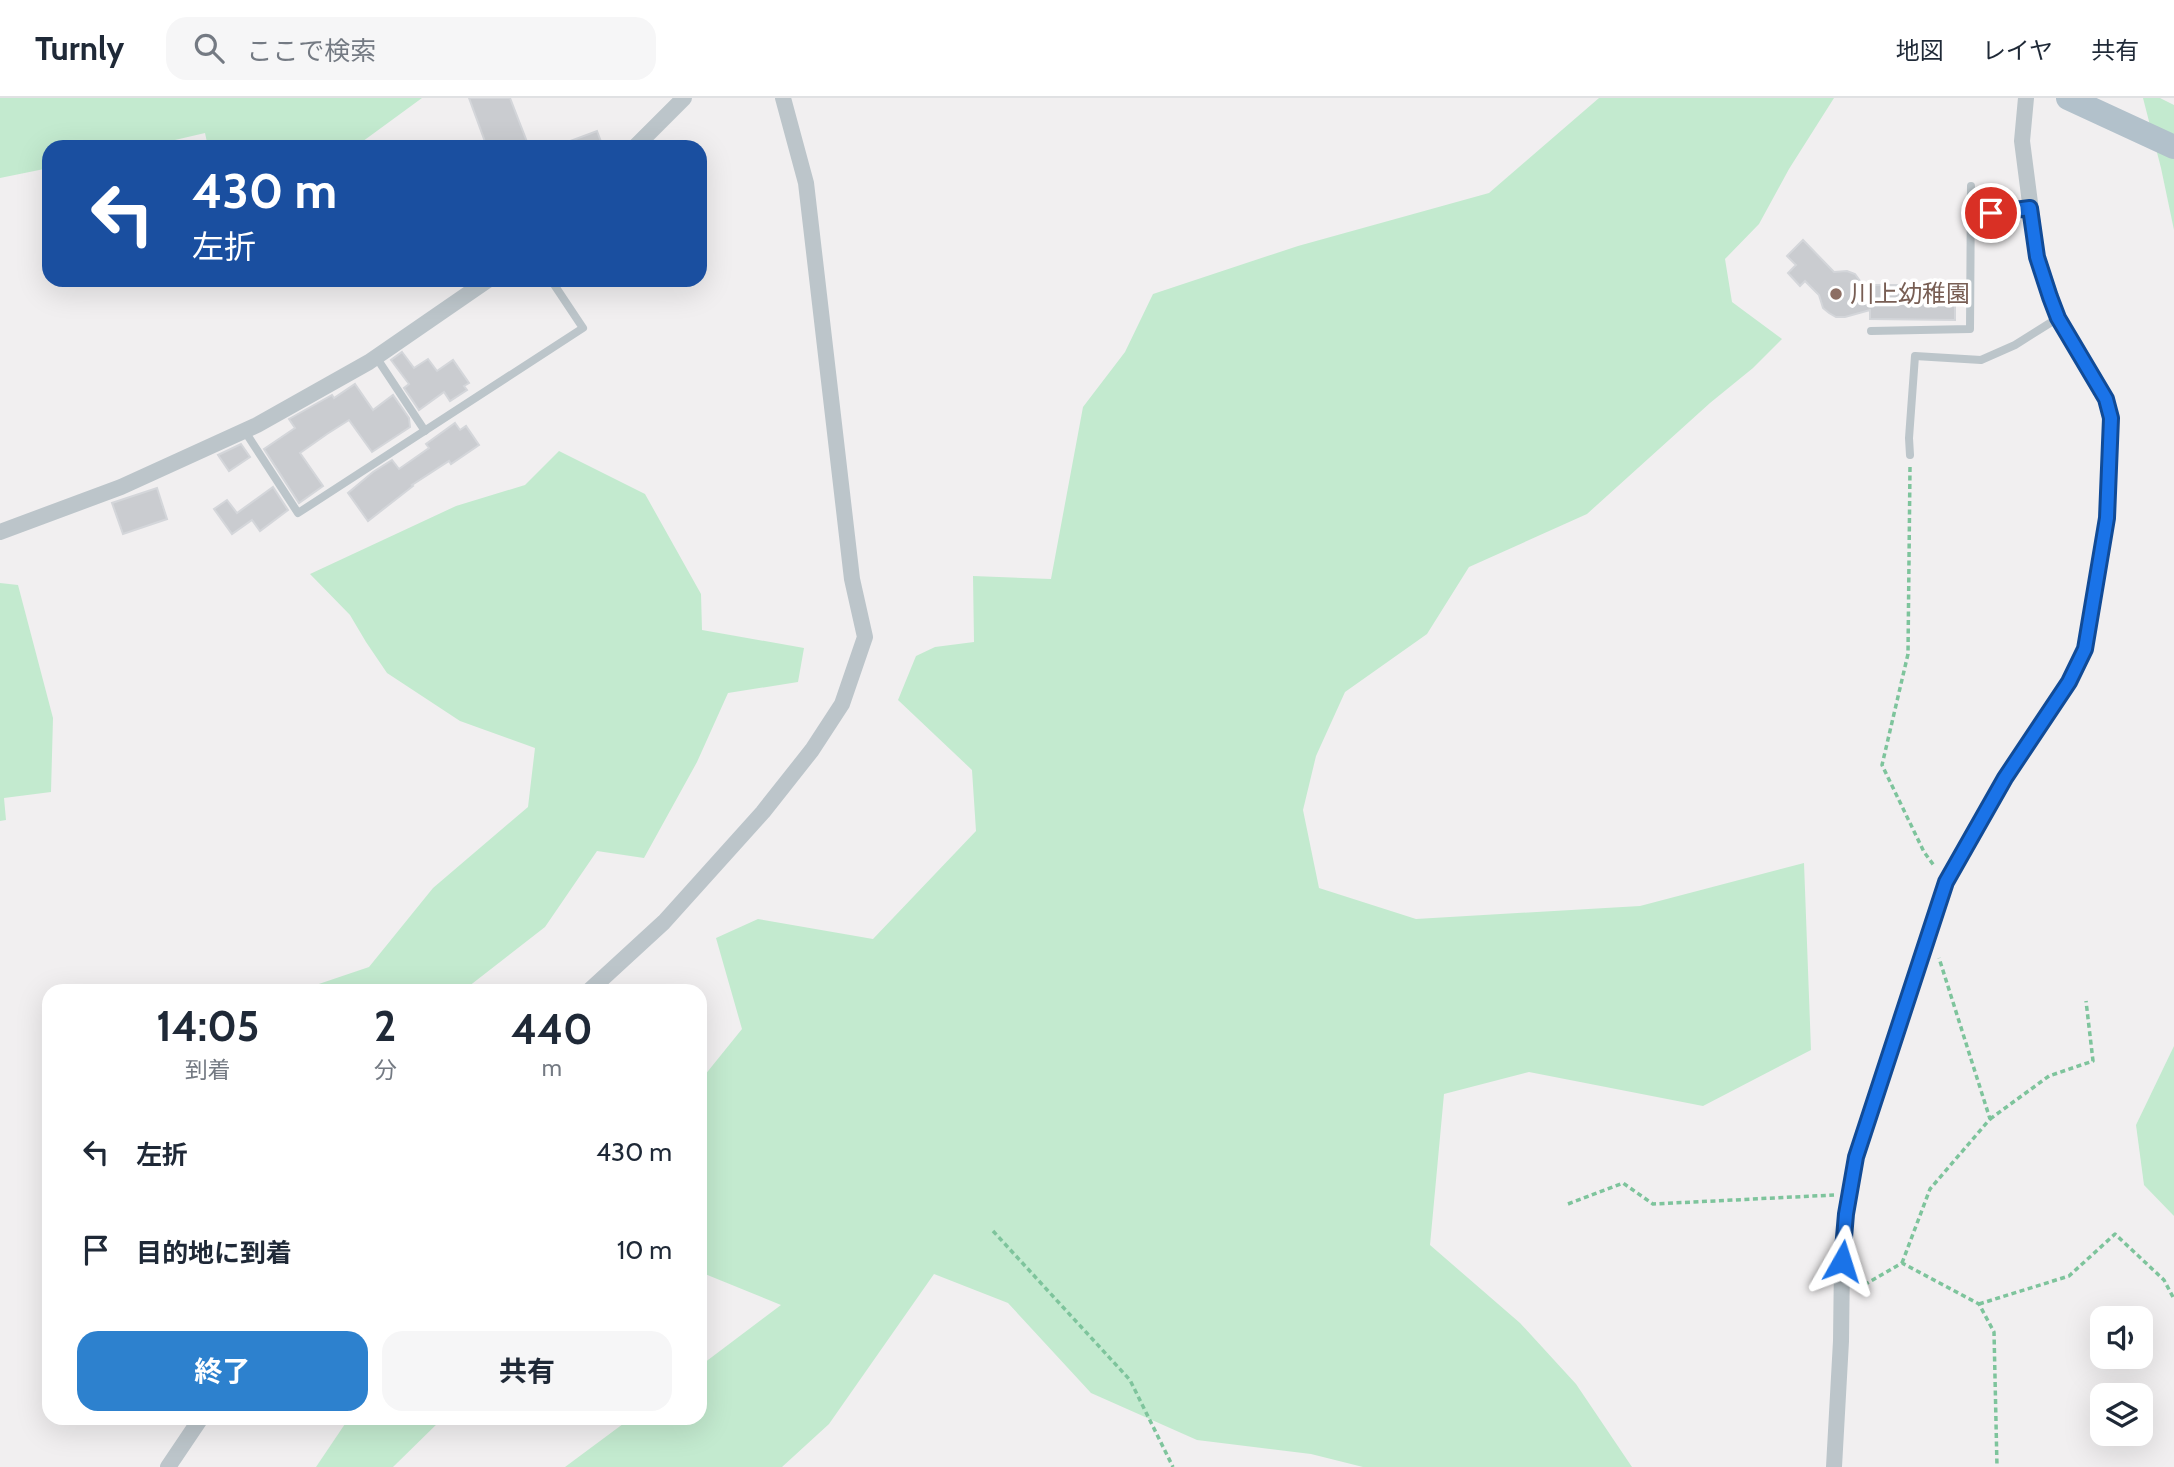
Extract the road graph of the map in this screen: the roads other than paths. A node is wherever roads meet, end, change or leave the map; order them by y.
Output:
1 (684, 98) edge
2 (783, 98) edge
3 (2026, 98) edge
4 (2068, 98) edge
5 (642, 140) edge
6 (2174, 147) edge
7 (1970, 186) dead end
8 (2030, 208) junction
9 (1972, 215) junction
10 (478, 287) edge
11 (556, 287) edge
12 (2058, 318) junction
13 (1871, 331) dead end
14 (376, 357) junction
15 (244, 430) junction
16 (425, 431) junction
17 (1910, 455) road end
18 (0, 532) edge
19 (596, 984) edge
20 (196, 1425) edge
21 (167, 1467) edge
22 (1834, 1467) edge

1 - 5 street
2 - 19 street
3 - 8 street
4 - 6 main road
7 - 9 lane
8 - 9 lane
8 - 12 street
9 - 13 lane
10 - 14 street
11 - 16 lane
12 - 17 lane
12 - 22 street
14 - 15 street
14 - 16 lane
15 - 16 lane
15 - 18 street
20 - 21 street

